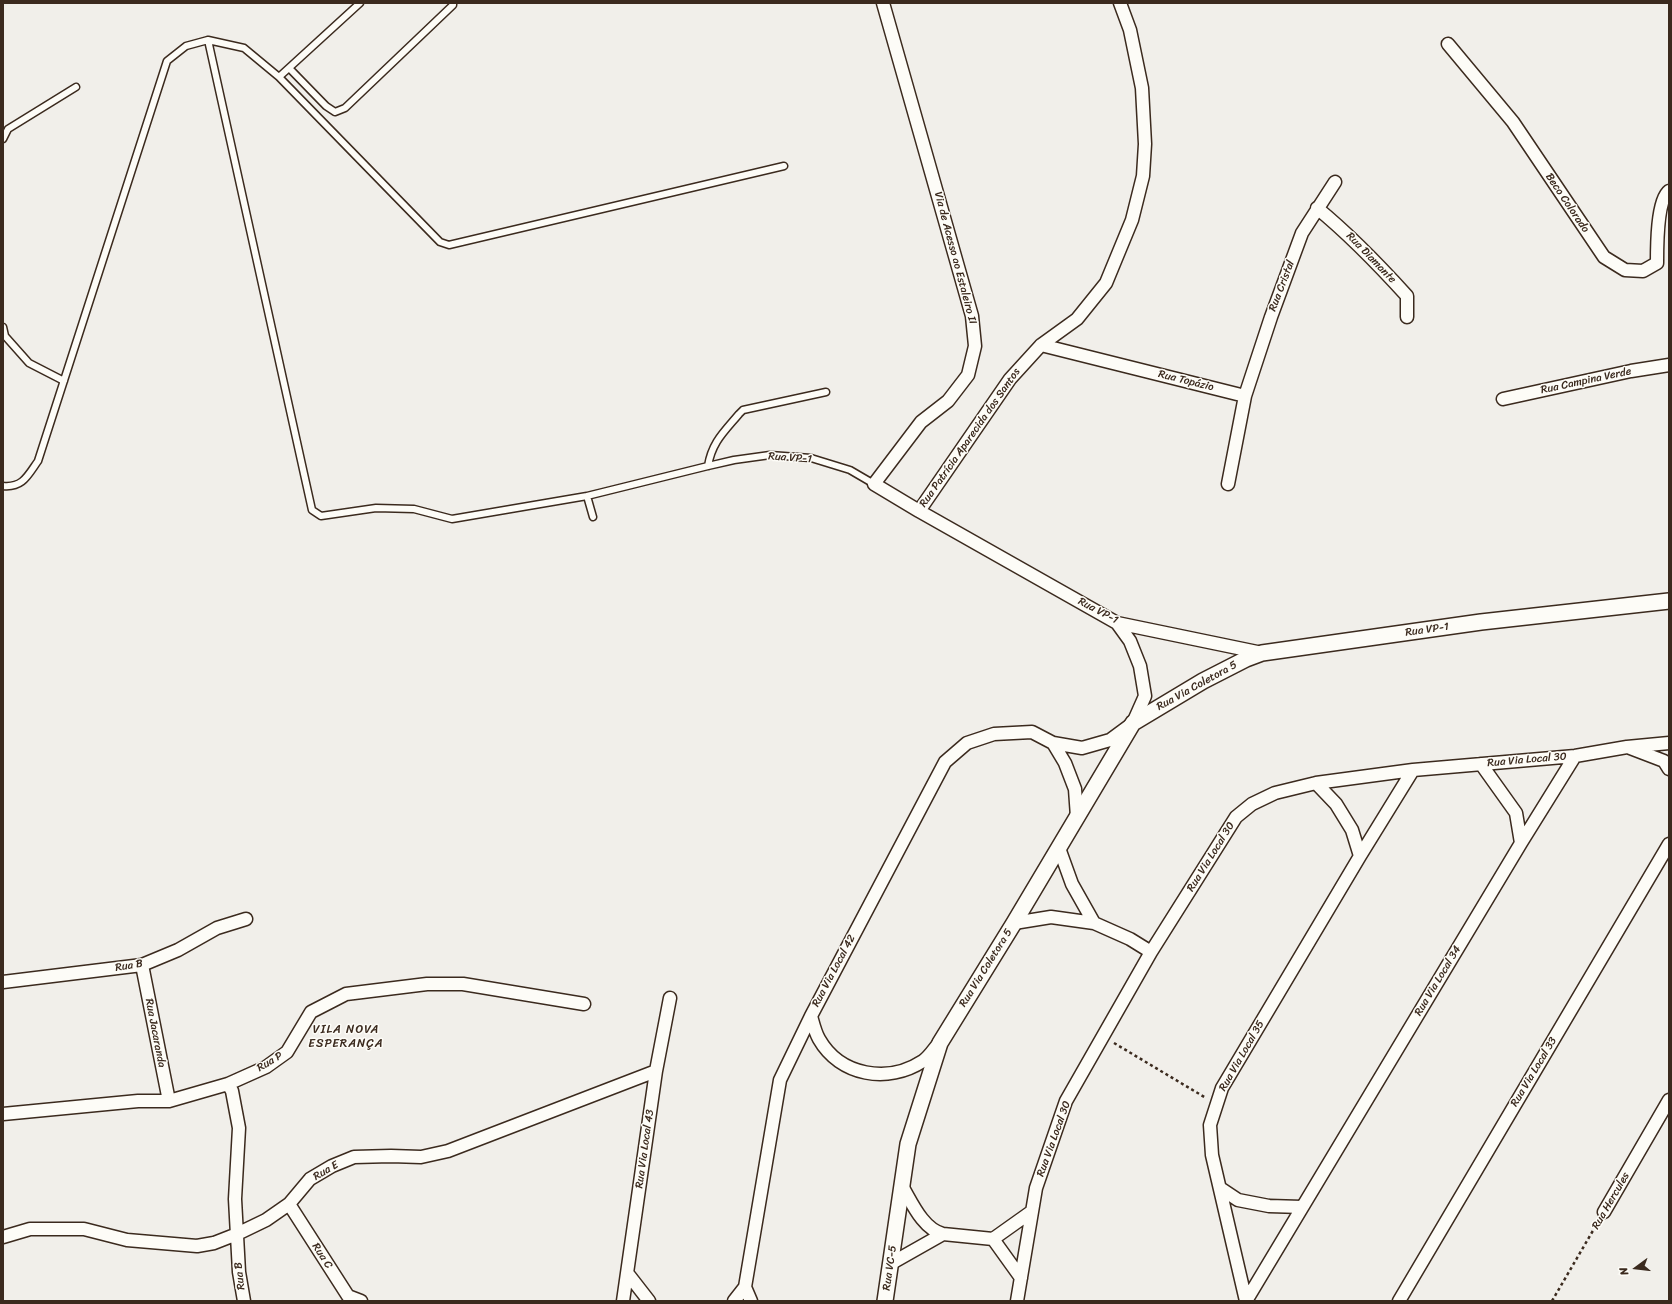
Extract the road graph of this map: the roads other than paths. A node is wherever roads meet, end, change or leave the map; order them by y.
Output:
1 (360, 3) edge
2 (453, 3) edge
3 (883, 3) edge
4 (1120, 3) edge
5 (208, 40) junction
6 (1448, 44) dead end
7 (289, 68) junction
8 (279, 77) junction
9 (76, 87) dead end
10 (3, 139) edge
11 (784, 166) dead end
12 (1335, 182) dead end
13 (1669, 191) edge
14 (1317, 208) junction
15 (1407, 317) dead end
16 (3, 327) edge
17 (1041, 345) junction
18 (1669, 365) edge
19 (64, 381) junction
20 (826, 392) dead end
21 (1245, 396) junction
22 (1503, 399) dead end
23 (708, 466) junction
24 (874, 484) junction
25 (1228, 484) dead end
26 (3, 486) edge
27 (587, 496) junction
28 (918, 511) junction
29 (592, 517) dead end
30 (1669, 601) edge
31 (1117, 623) junction
32 (1262, 653) junction
33 (1133, 723) junction
34 (1053, 743) junction
35 (1669, 743) edge
36 (1627, 747) junction
37 (1575, 756) junction
38 (1480, 764) junction
39 (1669, 769) edge
40 (1413, 770) junction
41 (1316, 783) junction
42 (1077, 818) junction
43 (1521, 843) junction
44 (1669, 844) edge
45 (1058, 848) junction
46 (1360, 856) junction
47 (246, 919) dead end
48 (1014, 923) junction
49 (1094, 923) junction
50 (1151, 952) junction
51 (142, 965) junction
52 (3, 982) edge
53 (670, 998) dead end
54 (584, 1004) dead end
55 (811, 1016) junction
56 (940, 1043) junction
57 (656, 1071) junction
58 (228, 1084) junction
59 (1669, 1100) edge
60 (169, 1101) junction
61 (3, 1114) edge
62 (902, 1186) junction
63 (1220, 1188) junction
64 (289, 1204) junction
65 (1302, 1207) junction
66 (1031, 1212) junction
67 (1604, 1212) road end
68 (237, 1234) junction
69 (894, 1234) joint
70 (943, 1234) junction
71 (3, 1237) edge
72 (993, 1239) junction
73 (890, 1264) junction
74 (628, 1274) junction
75 (1021, 1278) junction
76 (745, 1287) junction
77 (244, 1301) edge
78 (362, 1301) edge
79 (623, 1301) edge
80 (649, 1301) edge
81 (734, 1301) edge
82 (751, 1301) edge
83 (885, 1301) edge
84 (1017, 1301) edge
85 (1246, 1301) edge
86 (1399, 1301) edge

1 - 7 lane
2 - 7 lane
3 - 24 street, Via de Acesso ao Estaleiro II
4 - 17 street, Rua Patrícia Aparecida dos Santos
5 - 8 lane
5 - 19 lane
5 - 27 lane, Rua VP-1
6 - 13 street, Beco Colorado
7 - 8 lane
8 - 11 lane
9 - 10 lane
12 - 14 street, Rua Cristal
14 - 15 street, Rua Diamante
14 - 21 street, Rua Cristal
16 - 19 lane
17 - 21 street, Rua Topázio
17 - 28 street, Rua Patrícia Aparecida dos Santos
18 - 22 street, Rua Campina Verde
19 - 26 lane
20 - 23 lane
21 - 25 street
23 - 24 lane, Rua VP-1
23 - 27 lane, Rua VP-1
24 - 28 street, Rua VP-1
27 - 29 lane
28 - 31 street, Rua VP-1
30 - 32 street, Rua VP-1
31 - 32 street, Rua VP-1
31 - 33 street, Rua Via Coletora 5
32 - 33 street, Rua Via Coletora 5
33 - 34 street
33 - 42 street, Rua Via Coletora 5
34 - 42 street
34 - 55 street, Rua Via Local 42
35 - 36 street, Rua Via Local 30
36 - 37 street, Rua Via Local 30
36 - 39 street
37 - 38 street, Rua Via Local 30
37 - 43 street, Rua Via Local 34
38 - 40 street, Rua Via Local 30
38 - 43 street
40 - 41 street, Rua Via Local 30
40 - 46 street, Rua Via Local 35
41 - 46 street
41 - 50 street, Rua Via Local 30
42 - 45 street, Rua Via Coletora 5
43 - 65 street, Rua Via Local 34
44 - 86 street, Rua Via Local 33
45 - 48 street, Rua Via Coletora 5
45 - 49 street
46 - 63 street, Rua Via Local 35
47 - 51 street, Rua B
48 - 49 street
48 - 56 street, Rua Via Coletora 5
49 - 50 street
50 - 66 street, Rua Via Local 30
51 - 52 street, Rua B
51 - 60 street, Rua Jacaranda
53 - 57 street, Rua Via Local 43
54 - 58 street, Rua P
55 - 56 street
55 - 76 street, Rua Via Local 42
56 - 62 street, Rua Via Coletora 5
57 - 64 street, Rua E
57 - 74 street, Rua Via Local 43
58 - 60 street, Rua P
58 - 68 street, Rua B
59 - 67 street, Rua Hercules
60 - 61 street, Rua P
62 - 69 street, Rua Via Coletora 5
62 - 70 street
63 - 65 street
63 - 85 street, Rua Via Local 35
64 - 68 street, Rua E
64 - 78 street, Rua C
65 - 85 street, Rua Via Local 34
66 - 72 street
66 - 75 street, Rua Via Local 30
68 - 71 street, Rua E
68 - 77 street, Rua B
69 - 73 street, Rua VC-5
70 - 72 street
70 - 73 street
72 - 75 street
73 - 83 street, Rua VC-5
74 - 79 street, Rua Via Local 43
74 - 80 street
75 - 84 street, Rua Via Local 30
76 - 81 street, Rua Via Local 42
76 - 82 street

